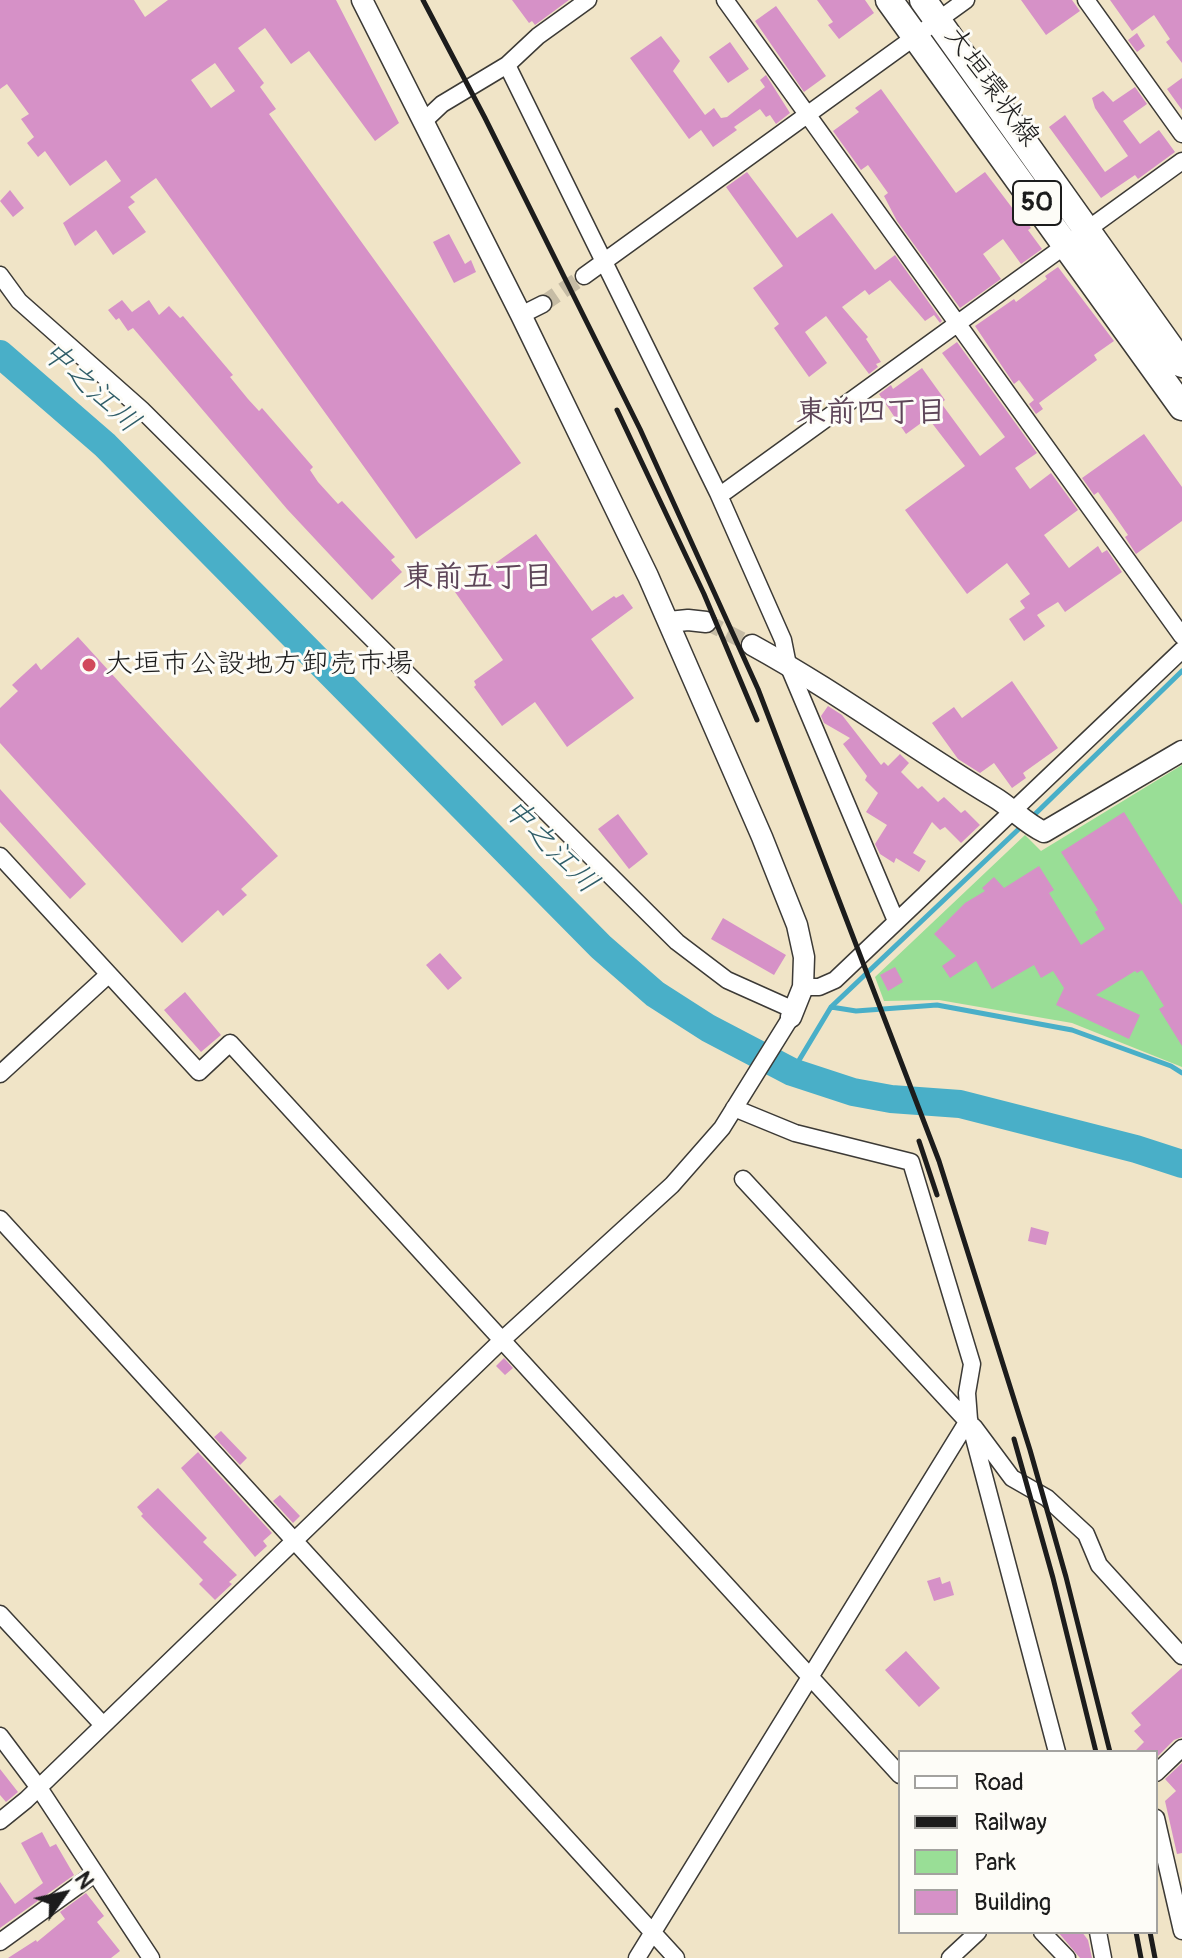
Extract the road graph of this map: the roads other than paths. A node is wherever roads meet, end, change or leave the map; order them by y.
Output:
1 (362, 0) edge
2 (588, 0) edge
3 (725, 0) edge
4 (889, 0) edge
5 (966, 0) edge
6 (1086, 0) edge
7 (930, 10) edge
8 (915, 37) junction
9 (507, 65) junction
10 (808, 114) junction
11 (424, 121) junction
12 (1182, 134) edge
13 (1182, 161) edge
14 (1076, 238) junction
15 (604, 263) junction
16 (0, 275) edge
17 (584, 276) tunnel mouth
18 (543, 304) tunnel mouth
19 (521, 315) junction
20 (958, 323) junction
21 (1182, 364) edge
22 (1182, 407) edge
23 (718, 493) junction
24 (669, 622) junction
25 (706, 622) tunnel mouth
26 (1182, 636) edge
27 (752, 645) tunnel mouth
28 (1182, 650) edge
29 (788, 665) junction
30 (1182, 751) edge
31 (1016, 811) junction
32 (0, 856) edge
33 (896, 921) junction
34 (108, 975) junction
35 (803, 987) junction
36 (792, 1014) junction
37 (0, 1074) edge
38 (738, 1102) junction
39 (743, 1179) dead end
40 (0, 1219) edge
41 (501, 1341) junction
42 (968, 1420) junction
43 (292, 1541) junction
44 (0, 1614) edge
45 (1182, 1656) edge
46 (810, 1676) junction
47 (103, 1725) junction
48 (0, 1736) edge
49 (1182, 1748) edge
50 (1056, 1750) edge
51 (1158, 1771) edge
52 (898, 1773) edge
53 (39, 1788) junction
54 (0, 1821) edge
55 (1158, 1827) edge
56 (94, 1874) junction
57 (1182, 1931) edge
58 (653, 1932) junction
59 (976, 1934) edge
60 (1044, 1934) edge
61 (1098, 1934) edge
62 (0, 1942) edge
63 (152, 1957) edge
64 (637, 1958) edge
65 (676, 1958) edge
66 (950, 1958) edge
67 (1067, 1958) edge
68 (1103, 1958) edge

1 - 11 street
2 - 9 street
3 - 10 street
4 - 8 main road, 大垣環状線 / 50
5 - 7 street
6 - 12 street
7 - 8 street
7 - 14 main road, 大垣環状線 / 50
8 - 10 street
8 - 14 main road, 大垣環状線 / 50
9 - 11 street
9 - 15 street
10 - 15 street
10 - 20 street
11 - 19 street
13 - 14 street
14 - 20 street
14 - 21 main road, 大垣環状線 / 50
14 - 22 main road, 大垣環状線 / 50
15 - 17 street
15 - 23 street
16 - 36 street
18 - 19 street
19 - 24 street
20 - 23 street
20 - 26 street
23 - 29 street
24 - 25 street
24 - 35 street
27 - 29 street
28 - 31 street
29 - 31 street
29 - 33 street
30 - 31 street
31 - 33 street
32 - 34 street
33 - 35 street
34 - 37 street
34 - 41 street
35 - 36 street
36 - 38 street
38 - 41 street
38 - 42 street
39 - 42 street
40 - 43 street
41 - 43 street
41 - 46 street
42 - 45 street
42 - 46 street
42 - 50 street
43 - 47 street
43 - 58 street
44 - 47 street
46 - 52 street
46 - 58 street
47 - 53 street
48 - 53 street
49 - 51 street
53 - 54 street
53 - 56 street
55 - 57 street
56 - 62 street
56 - 63 street
58 - 64 street
58 - 65 street
59 - 66 street
60 - 67 street
61 - 68 street

